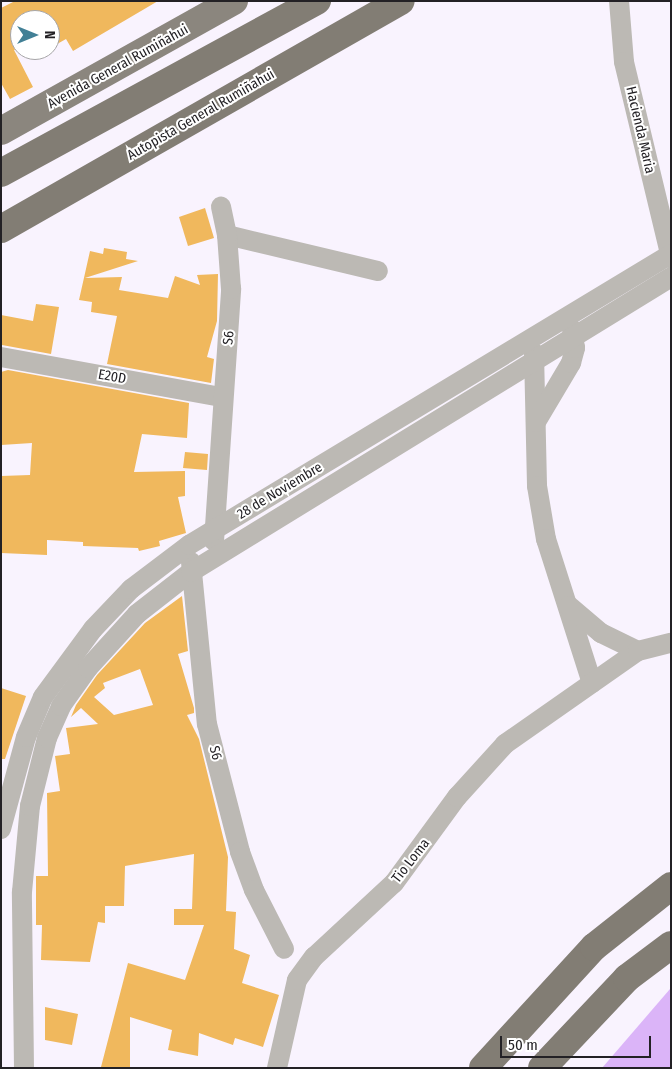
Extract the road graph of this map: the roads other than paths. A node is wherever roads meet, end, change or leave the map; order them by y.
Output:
1 (234, 1) edge
2 (317, 1) edge
3 (400, 1) edge
4 (619, 1) edge
5 (1, 131) edge
6 (1, 173) edge
7 (221, 207) dead end
8 (1, 229) edge
9 (227, 235) junction
10 (670, 255) edge
11 (378, 271) dead end
12 (671, 278) edge
13 (567, 319) junction
14 (535, 336) junction
15 (574, 339) junction
16 (1, 357) edge
17 (535, 363) junction
18 (222, 397) junction
19 (536, 422) junction
20 (214, 530) junction
21 (189, 545) junction
22 (214, 559) junction
23 (191, 572) junction
24 (569, 606) junction
25 (671, 643) edge
26 (638, 651) junction
27 (592, 683) junction
28 (1, 828) edge
29 (671, 886) edge
30 (671, 945) edge
31 (284, 949) dead end
32 (24, 1068) edge
33 (277, 1068) edge
34 (483, 1068) edge
35 (542, 1068) edge

1 - 5 main road, Avenida General Rumiñahui
2 - 6 highway
3 - 8 highway, Autopista General Rumiñahui
4 - 10 street, Hacienda Maria
7 - 9 street, S6
9 - 11 street
9 - 18 street, S6
10 - 13 street, 28 de Noviembre
12 - 15 street
13 - 14 street, 28 de Noviembre
13 - 15 street
14 - 17 street
14 - 20 street, 28 de Noviembre
15 - 17 street
15 - 19 street
16 - 18 street, E20D
17 - 19 street
17 - 22 street
18 - 20 street, S6
19 - 24 street
20 - 21 street, 28 de Noviembre
20 - 22 street, S6
21 - 23 street, S6
21 - 28 street, 28 de Noviembre
22 - 23 street
23 - 31 street, S6
23 - 32 street
24 - 26 street
24 - 27 street
25 - 26 street
26 - 27 street
27 - 33 street, Tio Loma
29 - 34 highway
30 - 35 highway

